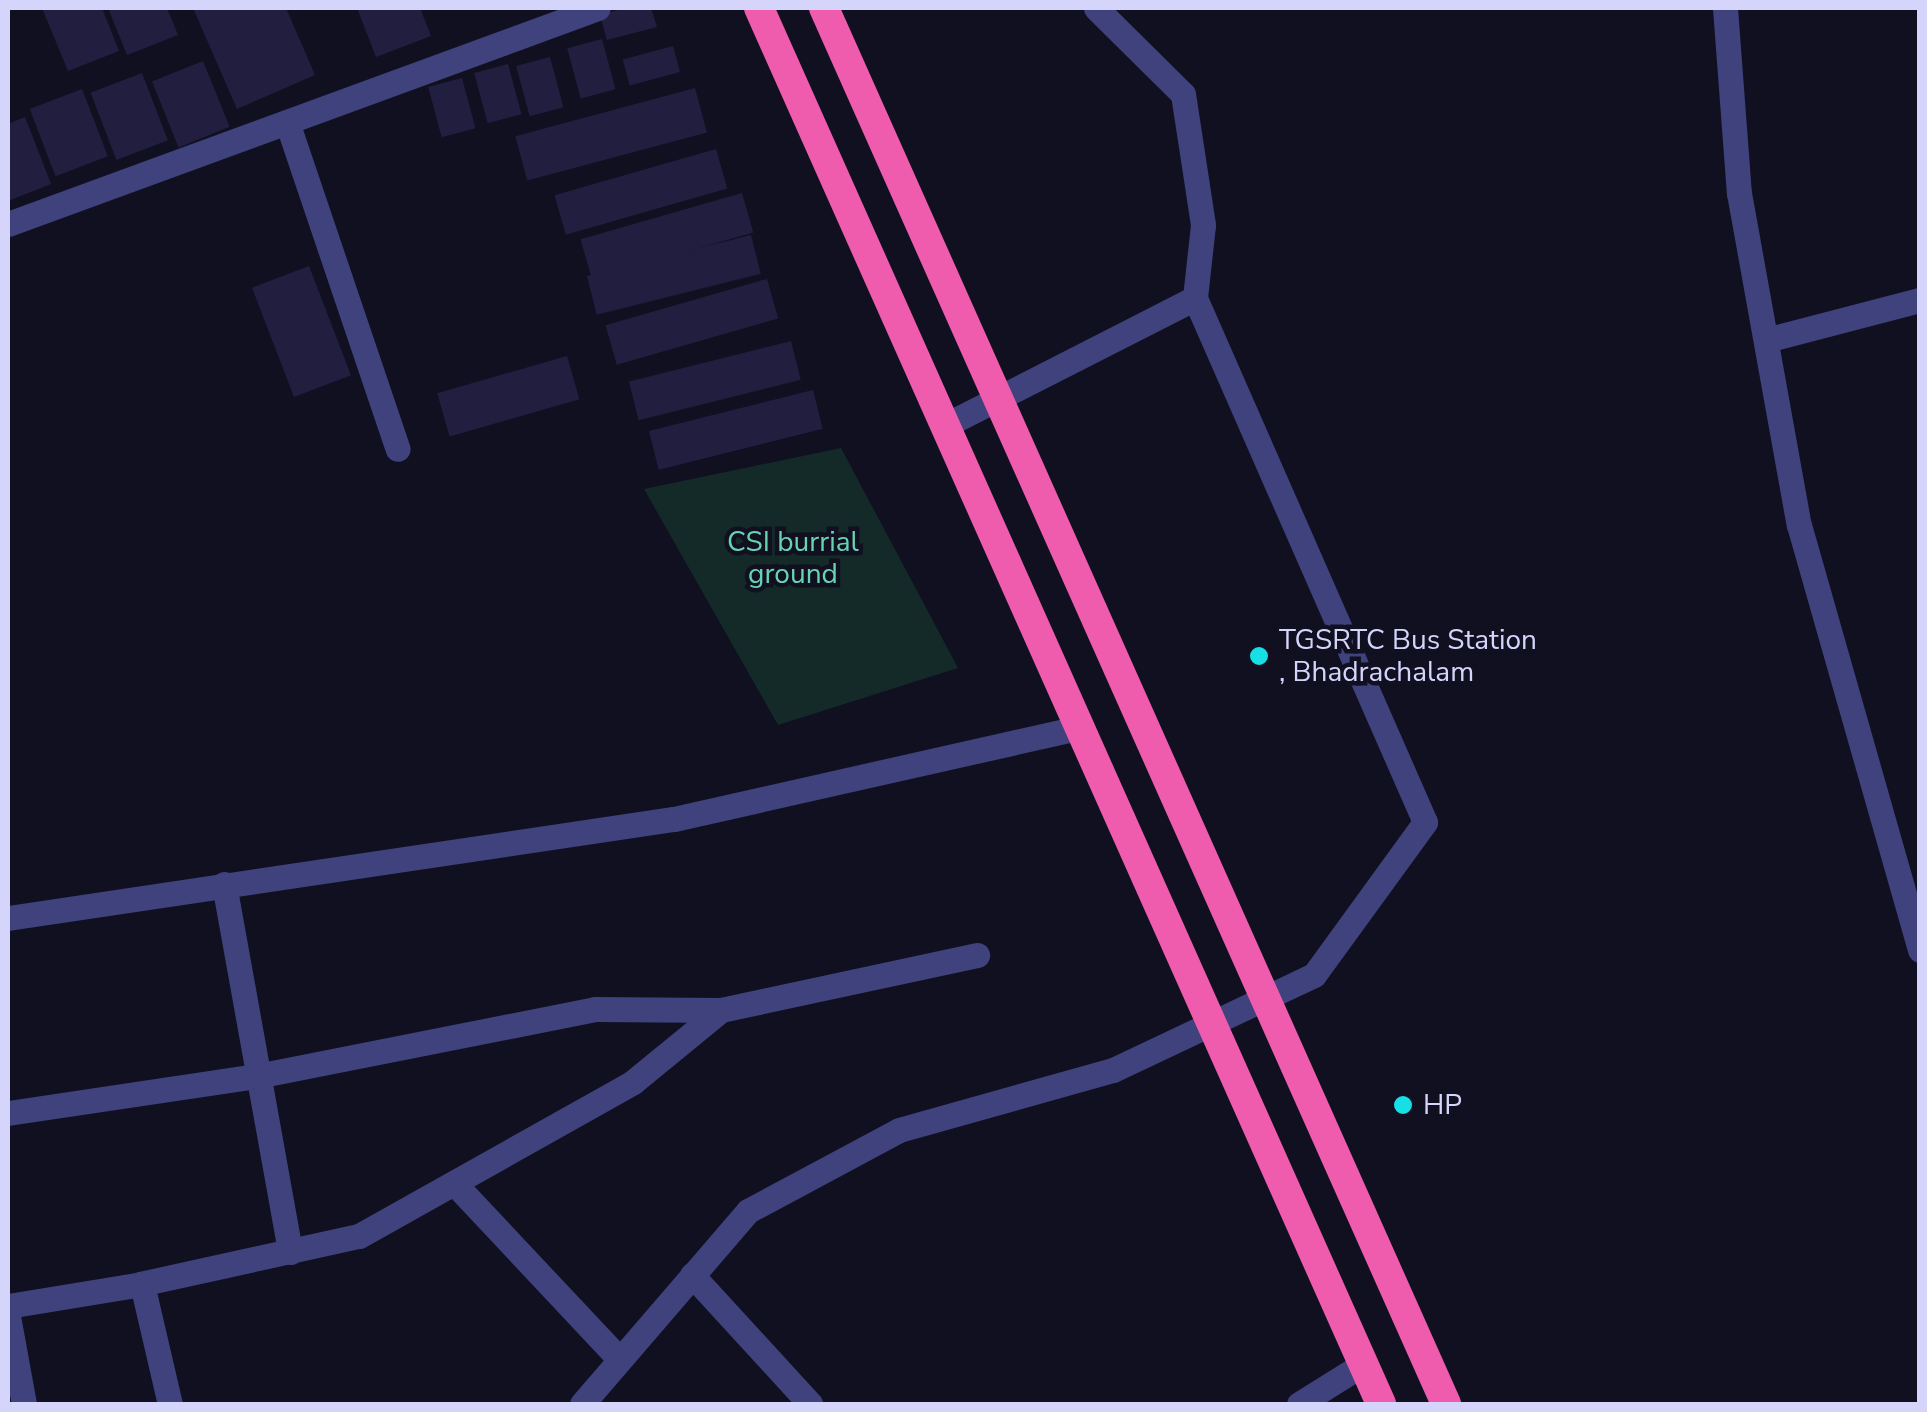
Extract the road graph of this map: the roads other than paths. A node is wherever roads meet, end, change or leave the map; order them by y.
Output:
1 (598, 8) edge
2 (759, 8) edge
3 (824, 8) edge
4 (1096, 8) edge
5 (1725, 8) edge
6 (287, 122) junction
7 (8, 224) edge
8 (1195, 298) junction
9 (1920, 300) edge
10 (1766, 340) junction
11 (1001, 401) junction
12 (946, 425) junction
13 (398, 449) dead end
14 (1081, 727) junction
15 (224, 884) junction
16 (8, 918) edge
17 (1920, 950) edge
18 (977, 955) dead end
19 (1265, 992) junction
20 (721, 1010) junction
21 (1210, 1016) junction
22 (257, 1076) junction
23 (8, 1112) edge
24 (454, 1182) junction
25 (290, 1252) junction
26 (692, 1275) junction
27 (140, 1284) junction
28 (8, 1306) edge
29 (8, 1316) edge
30 (618, 1359) junction
31 (1363, 1364) junction
32 (24, 1404) edge
33 (170, 1404) edge
34 (582, 1404) edge
35 (810, 1404) edge
36 (1299, 1404) edge
37 (1381, 1404) edge
38 (1446, 1404) edge

1 - 6 street
2 - 12 highway
3 - 11 highway
4 - 8 street
5 - 10 street
6 - 7 street
6 - 13 street
8 - 11 street
8 - 19 street
9 - 10 street
10 - 17 street
11 - 12 street
11 - 19 highway
12 - 14 highway
14 - 15 street
14 - 21 highway
15 - 16 street
15 - 22 street
18 - 20 street
19 - 21 street
19 - 38 highway
20 - 22 street
20 - 24 street
21 - 26 street
21 - 31 highway
22 - 23 street
22 - 25 street
24 - 25 street
24 - 30 street
25 - 27 street
26 - 30 street
26 - 35 street
27 - 28 street
27 - 33 street
29 - 32 street
30 - 34 street
31 - 36 street
31 - 37 highway

